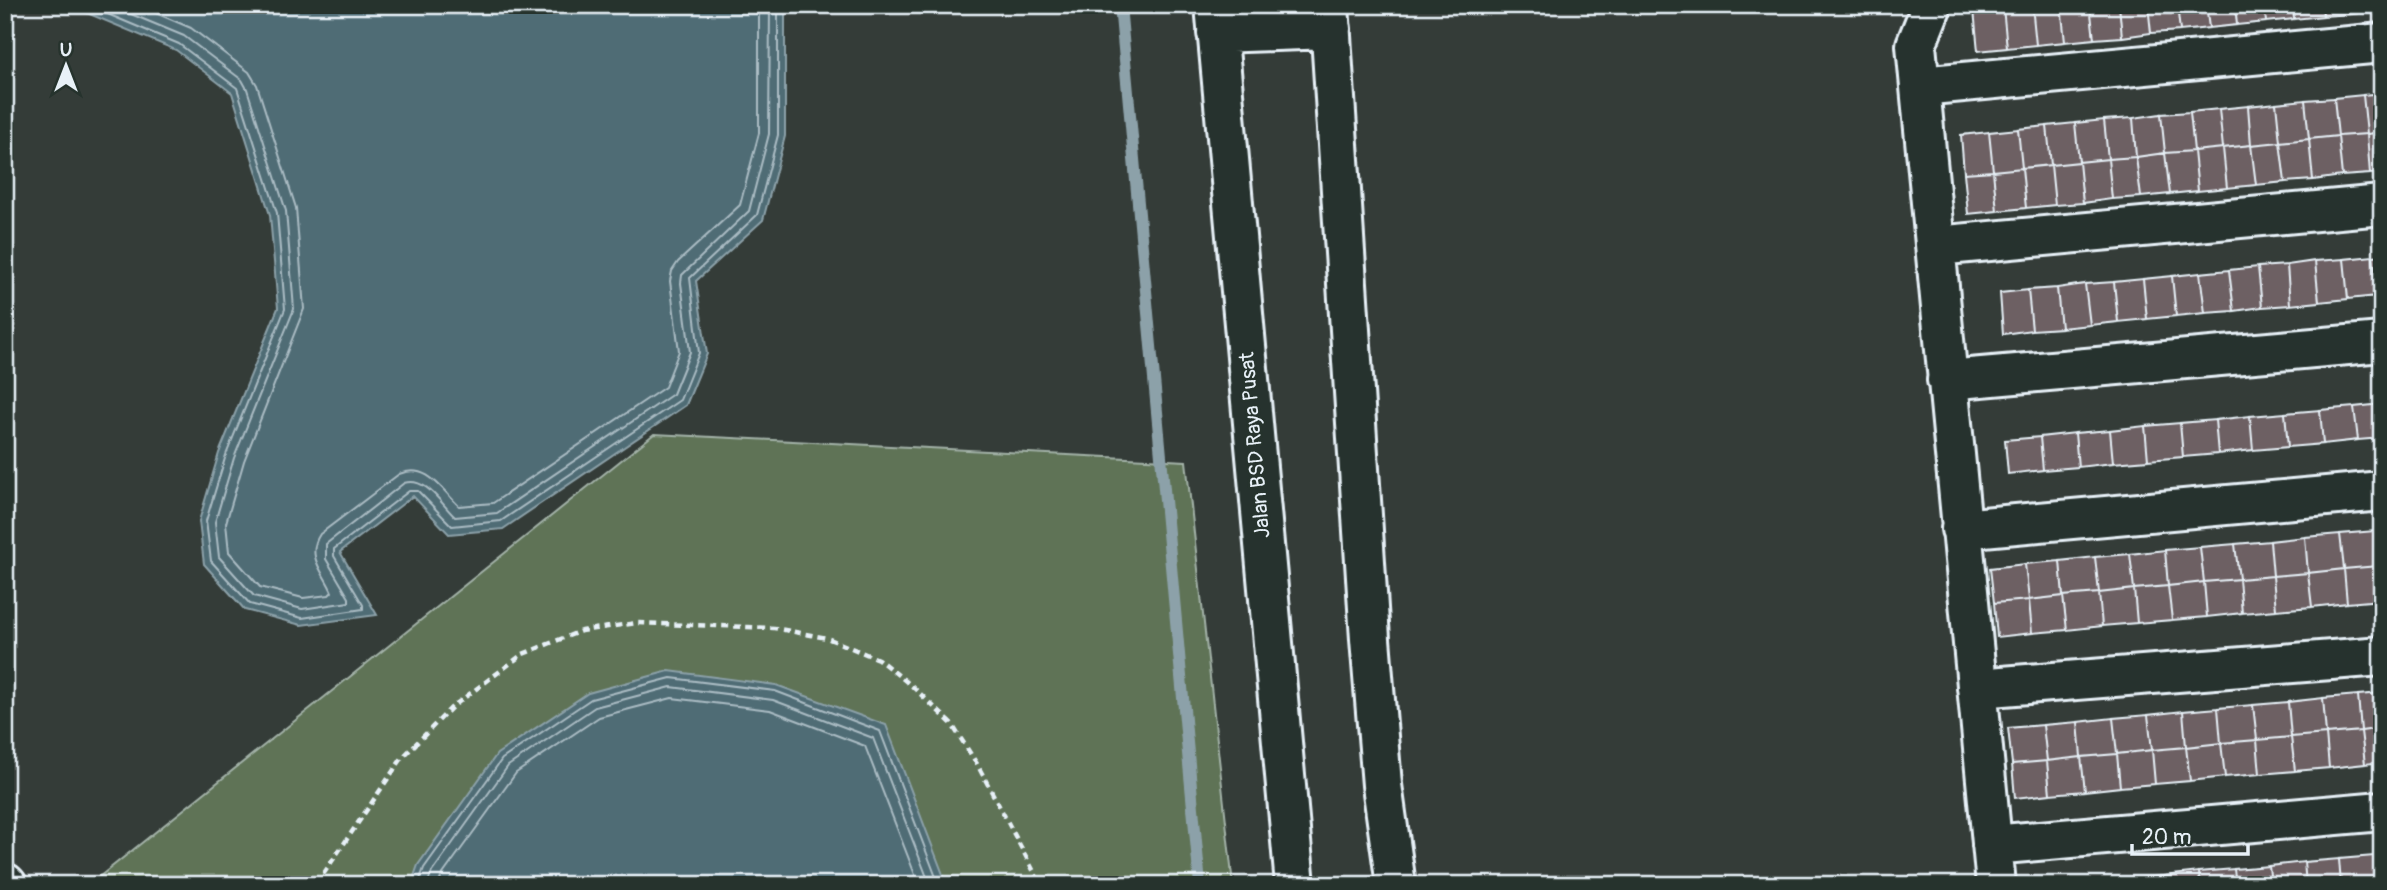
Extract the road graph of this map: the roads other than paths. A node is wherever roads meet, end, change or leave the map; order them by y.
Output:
1 (1932, 5) edge
2 (1330, 17) edge
3 (1216, 19) edge
4 (2382, 43) edge
5 (1920, 86) junction
6 (2382, 205) edge
7 (1936, 246) junction
8 (2382, 342) edge
9 (1947, 380) junction
10 (2382, 491) edge
11 (1961, 529) junction
12 (2382, 656) edge
13 (1976, 688) junction
14 (2382, 811) edge
15 (1992, 845) junction
16 (1296, 885) edge
17 (1396, 885) edge
18 (1996, 885) edge

1 - 5 street
2 - 3 street
2 - 17 street
3 - 16 street, Jalan BSD Raya Pusat
4 - 5 street
5 - 7 street
6 - 7 street
7 - 9 street
8 - 9 street
9 - 11 street
10 - 11 street
11 - 13 street
12 - 13 street
13 - 15 street
14 - 15 street
15 - 18 street

